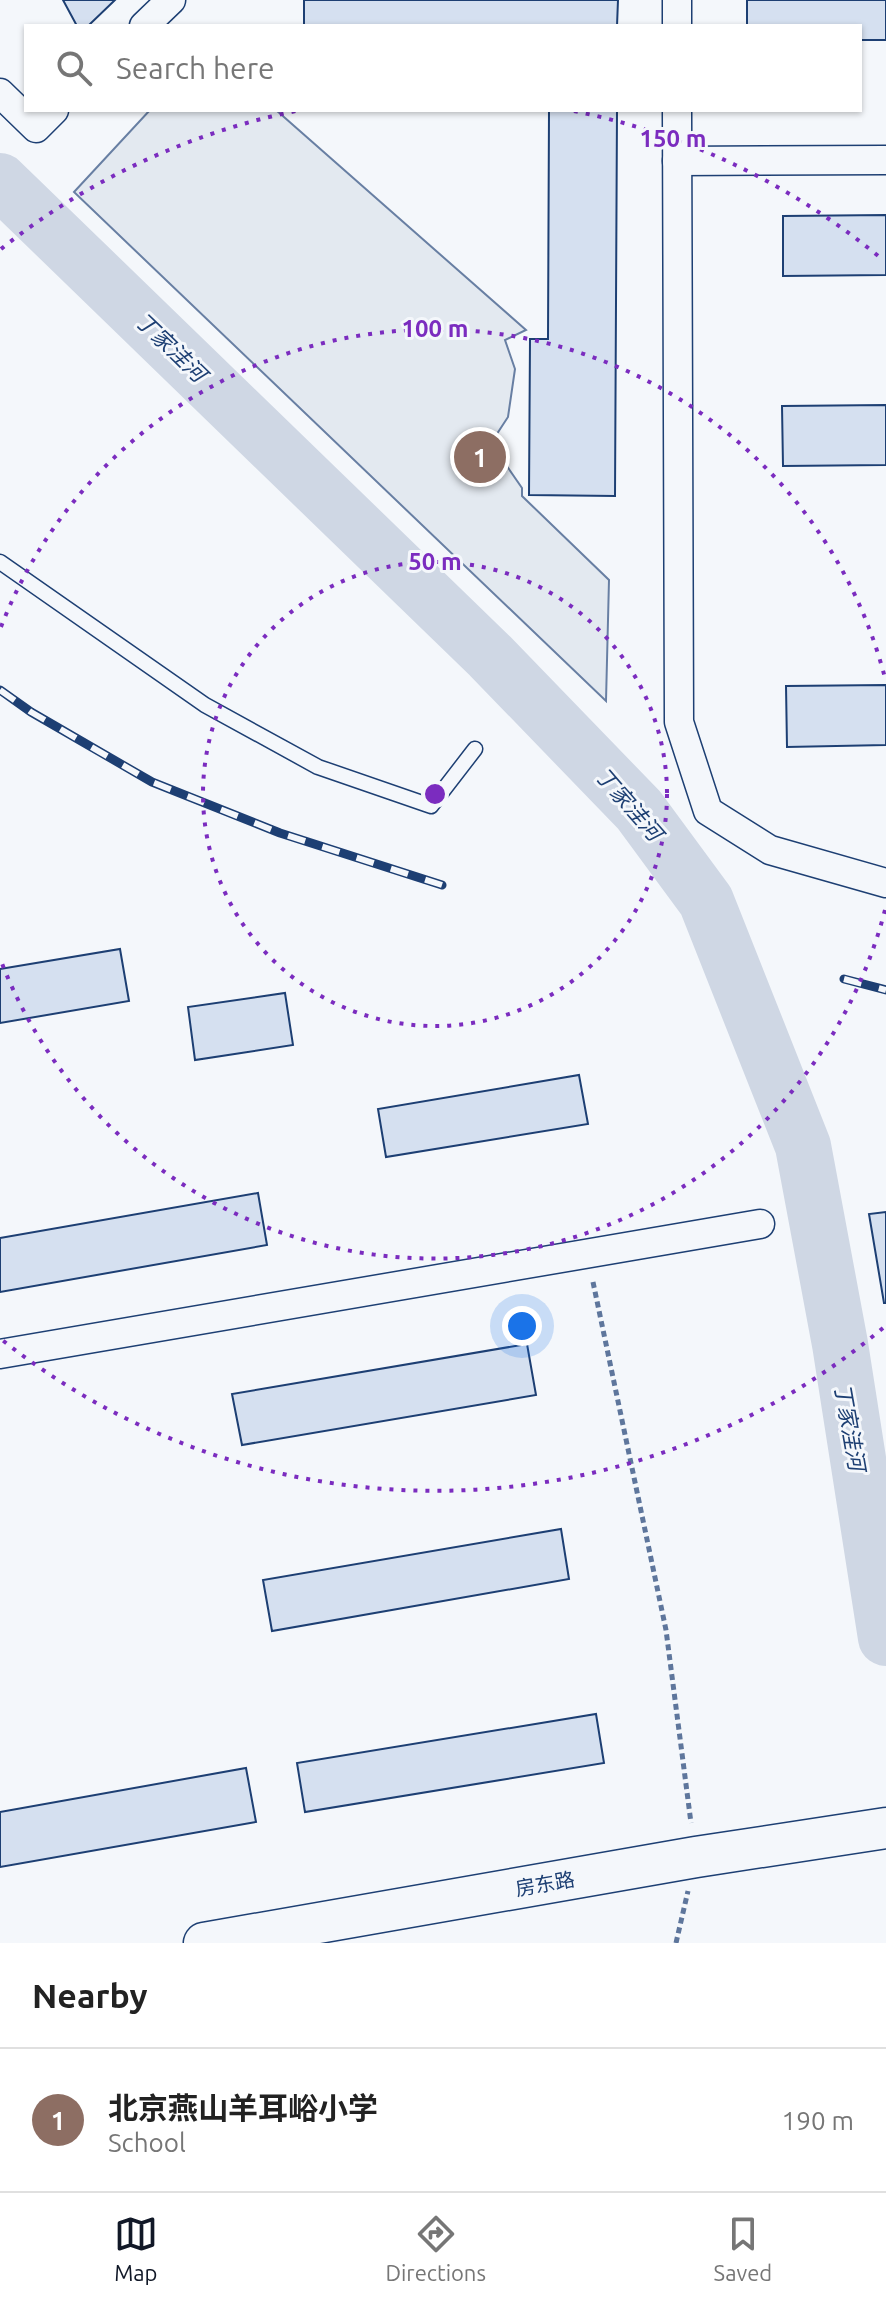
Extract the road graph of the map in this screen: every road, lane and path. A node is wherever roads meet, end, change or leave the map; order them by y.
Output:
1 (171, 0) edge
2 (677, 0) edge
3 (146, 24) edge
4 (677, 24) edge
5 (0, 93) edge
6 (52, 112) edge
7 (677, 112) edge
8 (886, 160) edge
9 (677, 161) junction
10 (0, 562) edge
11 (475, 749) dead end
12 (886, 883) edge
13 (760, 1224) dead end
14 (589, 1253) junction
15 (0, 1354) edge
16 (886, 1828) edge
17 (696, 1857) junction
18 (204, 1943) edge
19 (676, 1943) edge

1 - 3 street
2 - 4 street
5 - 6 street
7 - 9 street
8 - 9 street
9 - 12 street
10 - 11 lane
13 - 14 street
14 - 15 street
14 - 17 path
16 - 17 main road, 房东路
17 - 18 main road, 房东路
17 - 19 path

